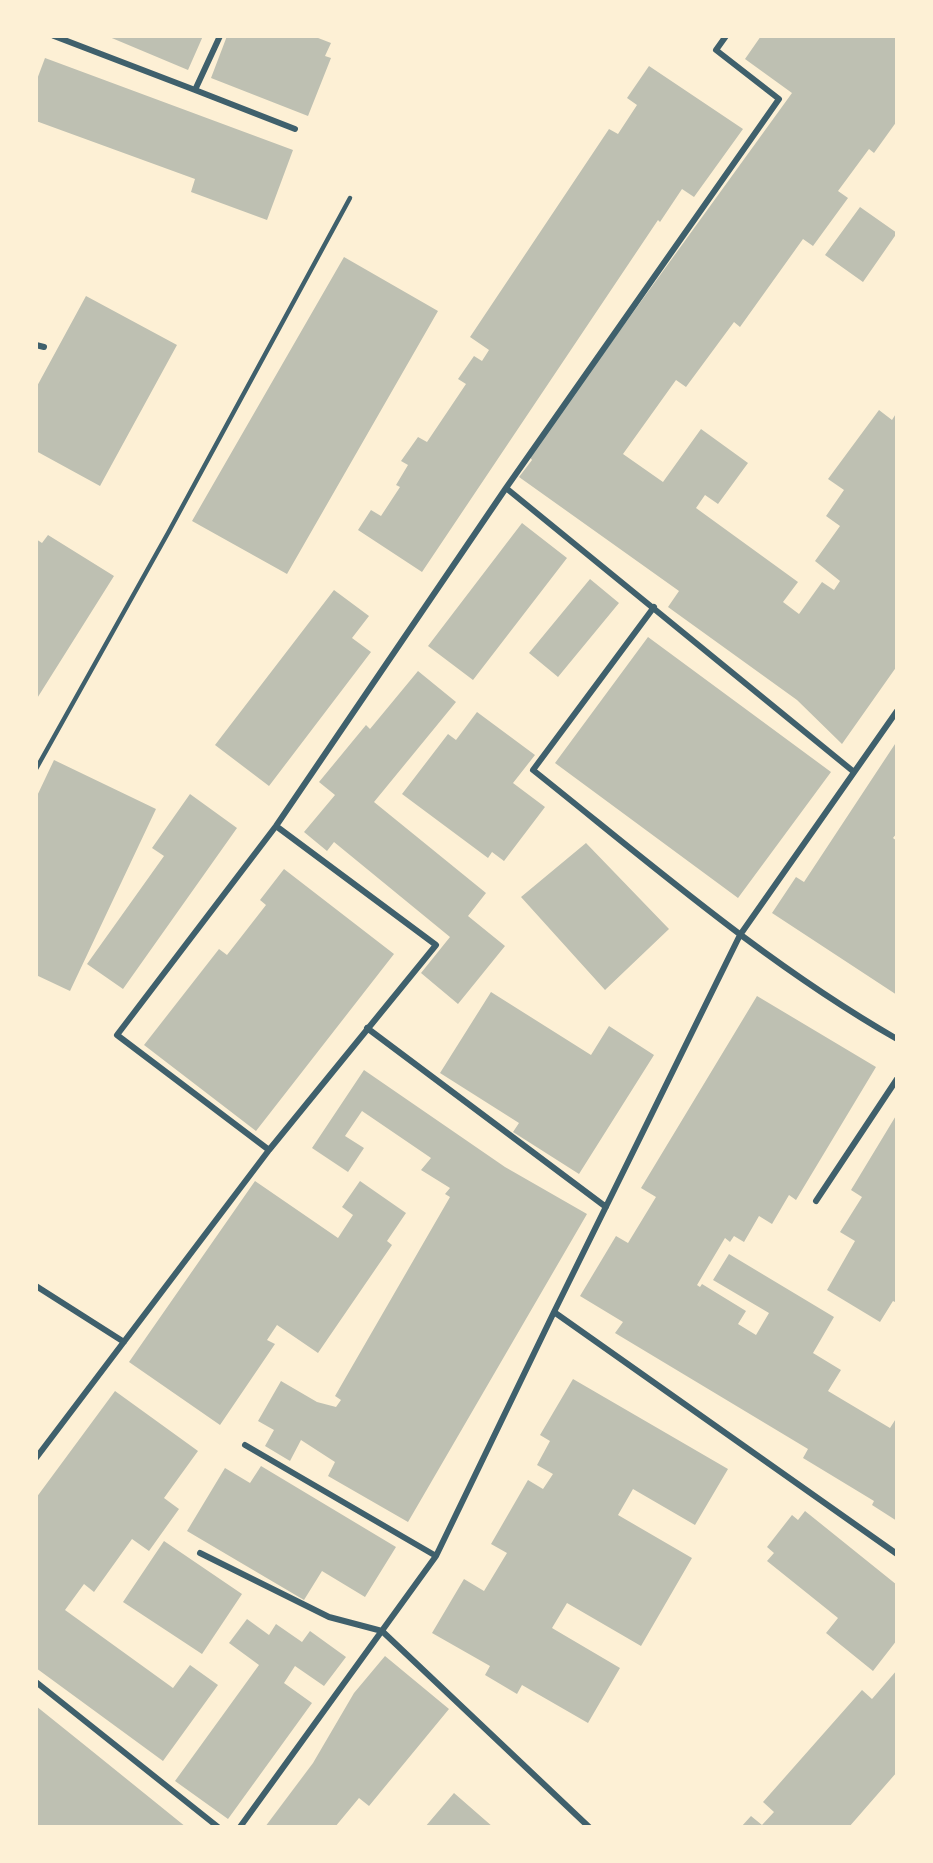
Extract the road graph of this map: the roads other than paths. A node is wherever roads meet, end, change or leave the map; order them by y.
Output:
1 (54, 36) edge
2 (220, 36) edge
3 (726, 36) edge
4 (195, 90) junction
5 (295, 129) dead end
6 (350, 198) dead end
7 (36, 345) edge
8 (44, 347) dead end
9 (506, 488) junction
10 (654, 607) junction
11 (897, 711) edge
12 (36, 769) edge
13 (854, 772) junction
14 (276, 826) junction
15 (740, 935) junction
16 (367, 1028) junction
17 (897, 1039) edge
18 (897, 1079) edge
19 (269, 1150) junction
20 (816, 1201) dead end
21 (606, 1207) junction
22 (36, 1286) edge
23 (554, 1312) junction
24 (124, 1342) junction
25 (245, 1445) dead end
26 (36, 1458) edge
27 (200, 1553) dead end
28 (897, 1554) edge
29 (436, 1556) junction
30 (382, 1631) junction
31 (36, 1682) edge
32 (218, 1827) edge
33 (240, 1827) edge
34 (589, 1827) edge

1 - 4 street
2 - 4 street
3 - 9 street
4 - 5 street
6 - 12 lane
7 - 8 street
9 - 10 street
9 - 14 street
10 - 13 street
10 - 15 street
11 - 13 street
13 - 15 street
14 - 16 street
14 - 19 street
15 - 17 street
15 - 21 street
16 - 19 street
16 - 21 street
18 - 20 street
19 - 24 street
21 - 23 street
22 - 24 street
23 - 28 street
23 - 29 street
24 - 26 street
25 - 29 street
27 - 30 street
29 - 30 street
30 - 33 street
30 - 34 street
31 - 32 street

